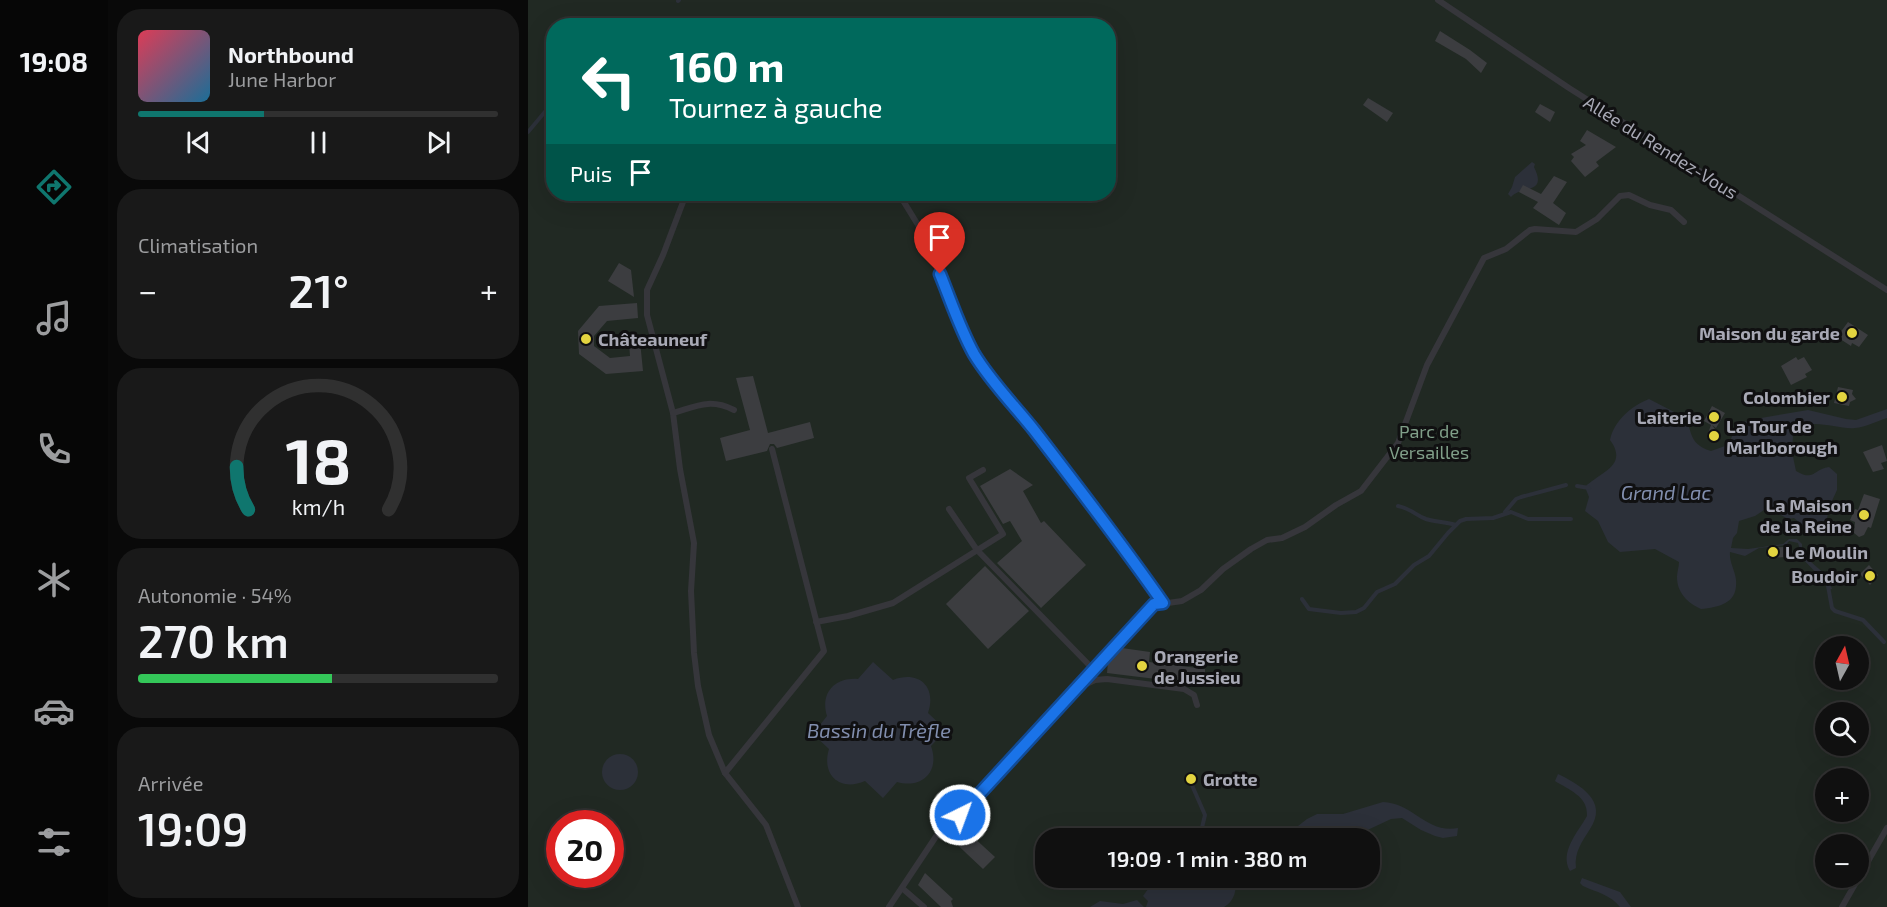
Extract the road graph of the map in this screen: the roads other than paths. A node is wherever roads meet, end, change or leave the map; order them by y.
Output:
1 (1438, 0) edge
2 (683, 201) edge
3 (903, 201) edge
4 (1684, 222) dead end
5 (1887, 290) edge
6 (734, 410) dead end
7 (673, 413) junction
8 (772, 449) dead end
9 (983, 470) dead end
10 (949, 509) dead end
11 (978, 550) junction
12 (1163, 603) junction
13 (816, 622) junction
14 (1093, 669) junction
15 (1075, 690) junction
16 (1197, 705) dead end
17 (725, 773) junction
18 (1887, 828) edge
19 (902, 888) junction
20 (798, 907) edge
21 (889, 907) edge
22 (924, 907) edge
23 (1842, 907) edge

1 - 5 lane, Allée du Rendez-Vous
2 - 7 lane
3 - 12 lane
4 - 12 lane
6 - 7 lane
7 - 17 lane
8 - 13 lane
9 - 11 lane
10 - 11 lane
11 - 13 lane
11 - 14 lane
12 - 14 lane
13 - 17 lane
14 - 15 lane
15 - 16 lane
15 - 19 lane
17 - 20 lane
18 - 23 lane
19 - 21 lane
19 - 22 lane

